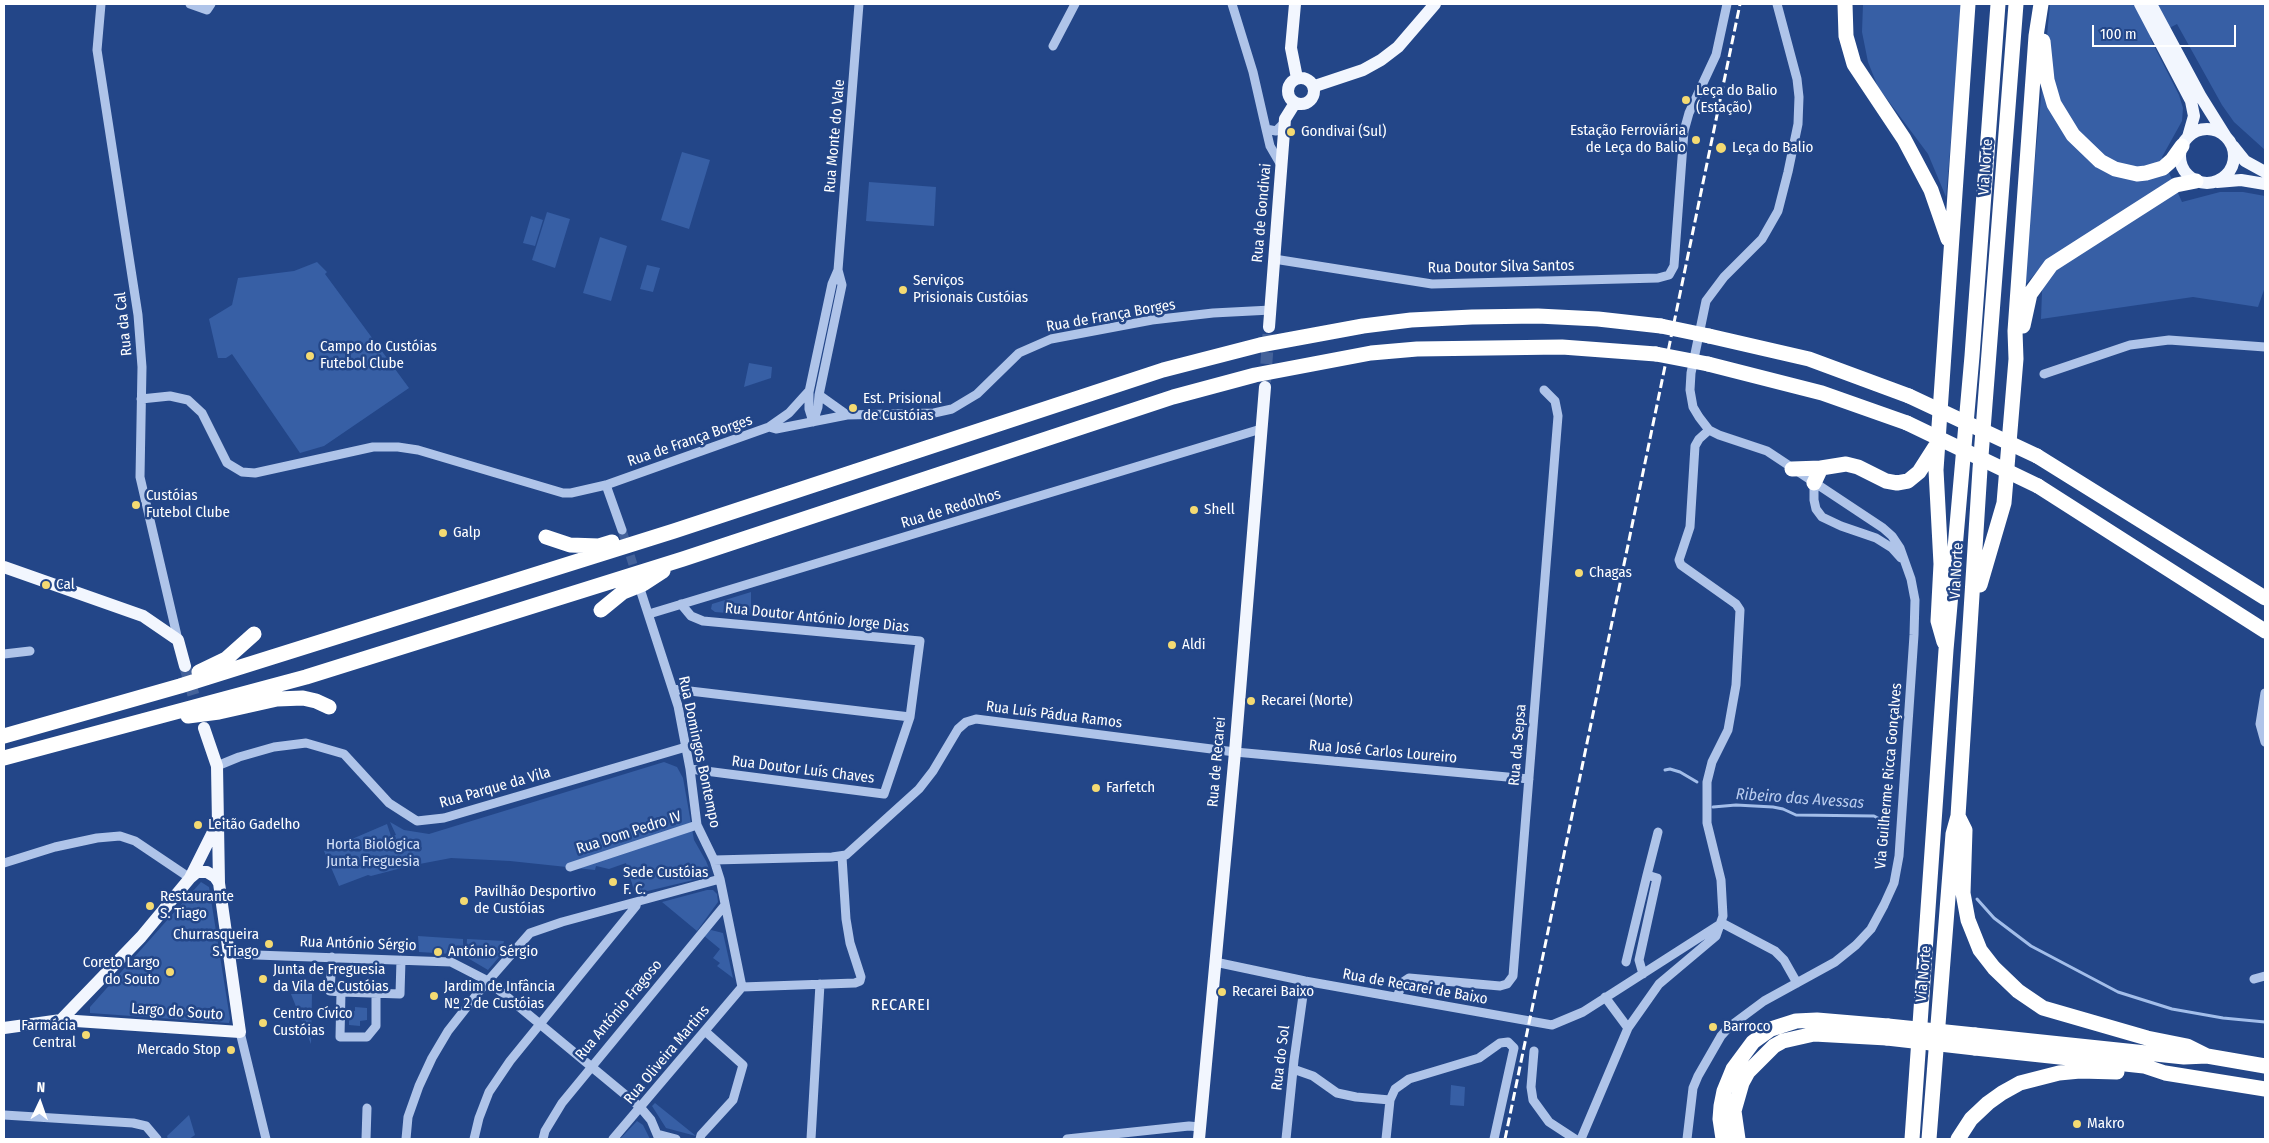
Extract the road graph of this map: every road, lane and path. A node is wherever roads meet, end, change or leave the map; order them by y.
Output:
1 (101, 4) edge
2 (190, 4) edge
3 (212, 4) edge
4 (860, 4) edge
5 (1075, 4) edge
6 (1232, 4) edge
7 (1295, 4) edge
8 (1435, 4) edge
9 (1727, 4) edge
10 (1777, 4) edge
11 (1845, 4) edge
12 (1968, 4) edge
13 (1998, 4) edge
14 (2016, 4) edge
15 (2042, 4) edge
16 (2140, 4) edge
17 (2151, 4) edge
18 (1053, 46) dead end
19 (1297, 78) junction
20 (1314, 86) junction
21 (1295, 103) junction
22 (1285, 119) junction
23 (1266, 129) junction
24 (2185, 141) junction
25 (2229, 142) junction
26 (1282, 167) junction
27 (2265, 172) edge
28 (2196, 182) junction
29 (2217, 182) junction
30 (2265, 184) edge
31 (1950, 247) junction
32 (1274, 259) junction
33 (838, 270) junction
34 (1271, 310) junction
35 (824, 322) junction
36 (834, 324) junction
37 (1269, 327) tunnel mouth
38 (2265, 347) edge
39 (2016, 359) junction
40 (2044, 374) dead end
41 (1264, 387) tunnel mouth
42 (1544, 390) dead end
43 (808, 392) junction
44 (819, 396) junction
45 (141, 399) junction
46 (847, 416) junction
47 (813, 422) junction
48 (769, 427) junction
49 (1261, 430) junction
50 (1709, 430) junction
51 (1937, 443) junction
52 (1821, 468) junction
53 (1792, 469) junction
54 (1814, 483) junction
55 (606, 484) junction
56 (1814, 500) junction
57 (622, 530) tunnel mouth
58 (674, 531) junction
59 (546, 537) dead end
60 (683, 559) junction
61 (1906, 565) junction
62 (4, 567) edge
63 (642, 592) dead end
64 (2265, 598) edge
65 (681, 604) junction
66 (601, 610) dead end
67 (1972, 611) junction
68 (649, 614) junction
69 (2265, 631) edge
70 (254, 634) dead end
71 (178, 640) junction
72 (30, 650) dead end
73 (1946, 650) junction
74 (4, 654) edge
75 (185, 666) tunnel mouth
76 (180, 686) junction
77 (674, 689) junction
78 (2265, 693) edge
79 (329, 707) dead end
80 (910, 717) junction
81 (129, 724) junction
82 (204, 728) tunnel mouth
83 (4, 736) edge
84 (2265, 742) edge
85 (686, 747) junction
86 (1235, 752) junction
87 (4, 758) edge
88 (217, 766) junction
89 (690, 769) junction
90 (1530, 779) junction
91 (884, 794) joint
92 (1958, 816) junction
93 (217, 824) junction
94 (697, 825) junction
95 (1658, 832) dead end
96 (842, 856) junction
97 (714, 860) junction
98 (4, 863) edge
99 (570, 867) dead end
100 (1647, 875) junction
101 (190, 878) junction
102 (720, 879) junction
103 (218, 884) junction
104 (637, 902) junction
105 (725, 905) junction
106 (1722, 923) junction
107 (1635, 926) junction
108 (1646, 929) junction
109 (228, 954) junction
110 (332, 957) junction
111 (401, 960) junction
112 (1215, 962) junction
113 (1626, 962) dead end
114 (1643, 974) junction
115 (2265, 976) edge
116 (2254, 979) dead end
117 (488, 981) junction
118 (1305, 981) junction
119 (1797, 983) junction
120 (820, 984) junction
121 (742, 987) junction
122 (341, 992) junction
123 (376, 994) junction
124 (1397, 997) junction
125 (1606, 997) junction
126 (74, 1007) junction
127 (60, 1020) junction
128 (82, 1022) junction
129 (540, 1024) junction
130 (4, 1028) edge
131 (1628, 1028) junction
132 (240, 1032) junction
133 (706, 1032) junction
134 (1888, 1032) junction
135 (1975, 1041) junction
136 (1534, 1051) dead end
137 (2207, 1056) junction
138 (591, 1066) junction
139 (2265, 1066) edge
140 (1293, 1069) junction
141 (2165, 1073) junction
142 (2265, 1089) edge
143 (1915, 1098) junction
144 (1390, 1100) junction
145 (640, 1107) junction
146 (367, 1108) dead end
147 (4, 1115) edge
148 (1199, 1133) edge
149 (658, 1137) edge
150 (157, 1139) edge
151 (266, 1139) edge
152 (366, 1139) edge
153 (406, 1139) edge
154 (474, 1139) edge
155 (543, 1139) edge
156 (613, 1139) edge
157 (676, 1139) edge
158 (700, 1139) edge
159 (811, 1139) edge
160 (1067, 1139) edge
161 (1286, 1139) edge
162 (1386, 1139) edge
163 (1494, 1139) edge
164 (1575, 1139) edge
165 (1581, 1139) edge
166 (1687, 1139) edge
167 (1723, 1139) edge
168 (1738, 1139) edge
169 (1902, 1139) edge
170 (1912, 1139) edge
171 (1929, 1139) edge
172 (1958, 1139) edge

1 - 45 street, Rua da Cal
2 - 3 street
4 - 33 street, Rua Monte do Vale
5 - 18 street
6 - 23 street
7 - 19 main road
8 - 20 main road
9 - 32 street, Rua Doutor Silva Santos
10 - 50 street
11 - 31 highway
12 - 31 highway
13 - 73 highway, Via Norte
14 - 67 highway, Via Norte
15 - 24 highway
15 - 39 highway
16 - 24 main road
17 - 25 main road
19 - 20 main road
19 - 21 main road
20 - 21 main road
21 - 22 main road, Rua de Gondivai
22 - 23 street
22 - 26 main road, Rua de Gondivai
23 - 26 street
24 - 25 main road
24 - 28 main road
25 - 27 main road
25 - 29 main road
26 - 32 main road, Rua de Gondivai
28 - 29 main road
28 - 39 highway
29 - 30 main road
31 - 51 highway
32 - 34 main road, Rua de Gondivai
33 - 35 street, Rua Monte do Vale
33 - 36 street, Rua Monte do Vale
34 - 37 main road, Rua de Gondivai
34 - 46 street, Rua de França Borges
35 - 36 street
35 - 43 street, Rua Monte do Vale
36 - 44 street, Rua Monte do Vale
38 - 40 street
39 - 67 highway
41 - 49 main road, Rua de Recarei
42 - 90 street, Rua da Sepsa
43 - 47 street, Rua Monte do Vale
43 - 48 street, Rua Monte do Vale
44 - 46 street
44 - 47 street, Rua Monte do Vale
45 - 55 street, Rua de França Borges
45 - 71 street, Rua da Cal
46 - 47 street, Rua de França Borges
47 - 48 street, Rua de França Borges
48 - 55 street, Rua de França Borges
49 - 65 street, Rua de Redolhos
49 - 86 main road, Rua de Recarei
50 - 53 street, Via Guilherme Ricca Gonçalves
50 - 106 street
51 - 52 highway
51 - 73 highway
52 - 53 highway
52 - 54 highway
53 - 54 street, Via Guilherme Ricca Gonçalves
53 - 56 street, Via Guilherme Ricca Gonçalves
54 - 56 street
54 - 61 street, Via Guilherme Ricca Gonçalves
55 - 57 street
56 - 61 street, Via Guilherme Ricca Gonçalves
58 - 59 highway
58 - 64 highway, bridge
58 - 76 highway
60 - 66 highway
60 - 69 highway, bridge
60 - 81 highway
61 - 119 street, Via Guilherme Ricca Gonçalves
62 - 71 main road
63 - 68 street, Rua Domingos Bontempo
65 - 68 street, Rua de Redolhos
65 - 80 street, Rua Doutor António Jorge Dias
67 - 92 highway, Via Norte
68 - 77 street, Rua Domingos Bontempo
70 - 76 highway
71 - 75 main road
72 - 74 street
73 - 143 highway, Via Norte
76 - 83 highway
77 - 80 street
77 - 85 street, Rua Domingos Bontempo
78 - 84 street
79 - 81 highway
80 - 91 street, Rua Doutor António Jorge Dias
81 - 87 highway
82 - 88 main road, Largo do Souto
85 - 88 street, Rua Parque da Vila
85 - 89 street, Rua Domingos Bontempo
86 - 90 street, Rua José Carlos Loureiro
86 - 96 street, Rua Luís Pádua Ramos
86 - 112 main road, Rua de Recarei
88 - 93 main road, Largo do Souto
89 - 91 street, Rua Doutor Luís Chaves
89 - 94 street, Rua Domingos Bontempo
90 - 124 street, Rua da Sepsa
92 - 137 highway
92 - 171 highway, Via Norte
93 - 101 main road
93 - 103 main road, Largo do Souto
94 - 97 street, Rua Domingos Bontempo
94 - 99 street, Rua Dom Pedro IV
95 - 100 street
96 - 97 street
96 - 120 street
97 - 102 street, Rua Domingos Bontempo
98 - 101 street
100 - 107 street
100 - 108 street
101 - 103 main road
101 - 126 main road
102 - 104 street
102 - 105 street, Rua Domingos Bontempo
103 - 109 main road, Largo do Souto
104 - 117 street
104 - 129 street
105 - 121 street, Rua Domingos Bontempo
105 - 138 street, Rua António Fragoso
106 - 114 street, Rua de Recarei de Baixo
106 - 119 street
106 - 131 street
107 - 108 street
107 - 113 street
108 - 114 street
109 - 110 street, Rua António Sérgio
109 - 132 main road, Largo do Souto
110 - 111 street, Rua António Sérgio
110 - 122 street
111 - 117 street, Rua António Sérgio
111 - 123 street
112 - 118 street, Rua de Recarei de Baixo
112 - 148 main road, Rua de Recarei
114 - 125 street, Rua de Recarei de Baixo
115 - 116 street
117 - 129 street, Rua António Sérgio
117 - 153 street
118 - 124 street, Rua de Recarei de Baixo
118 - 140 street, Rua do Sol
119 - 166 street, Via Guilherme Ricca Gonçalves
120 - 121 street
120 - 159 street
121 - 133 street, Rua Oliveira Martins
122 - 123 street
122 - 123 street
124 - 125 street, Rua de Recarei de Baixo
125 - 131 street
126 - 127 main road
126 - 128 main road
127 - 128 main road, Largo do Souto
127 - 130 main road, Largo do Souto
128 - 132 main road, Largo do Souto
129 - 138 street, Rua António Sérgio
129 - 154 street
131 - 165 street
132 - 151 street
133 - 145 street, Rua Oliveira Martins
133 - 158 street
134 - 135 highway, bridge
134 - 167 highway
134 - 168 highway
135 - 137 highway
135 - 141 highway
136 - 164 street
137 - 139 highway
138 - 145 street, Rua António Sérgio
138 - 155 street, Rua António Fragoso
140 - 144 street
140 - 161 street, Rua do Sol
141 - 142 highway
141 - 172 highway
143 - 169 highway
143 - 170 highway, Via Norte
144 - 162 street
144 - 163 street
145 - 149 street, Rua António Sérgio
145 - 156 street, Rua Oliveira Martins
146 - 152 street
147 - 150 street
148 - 160 street
149 - 157 street

